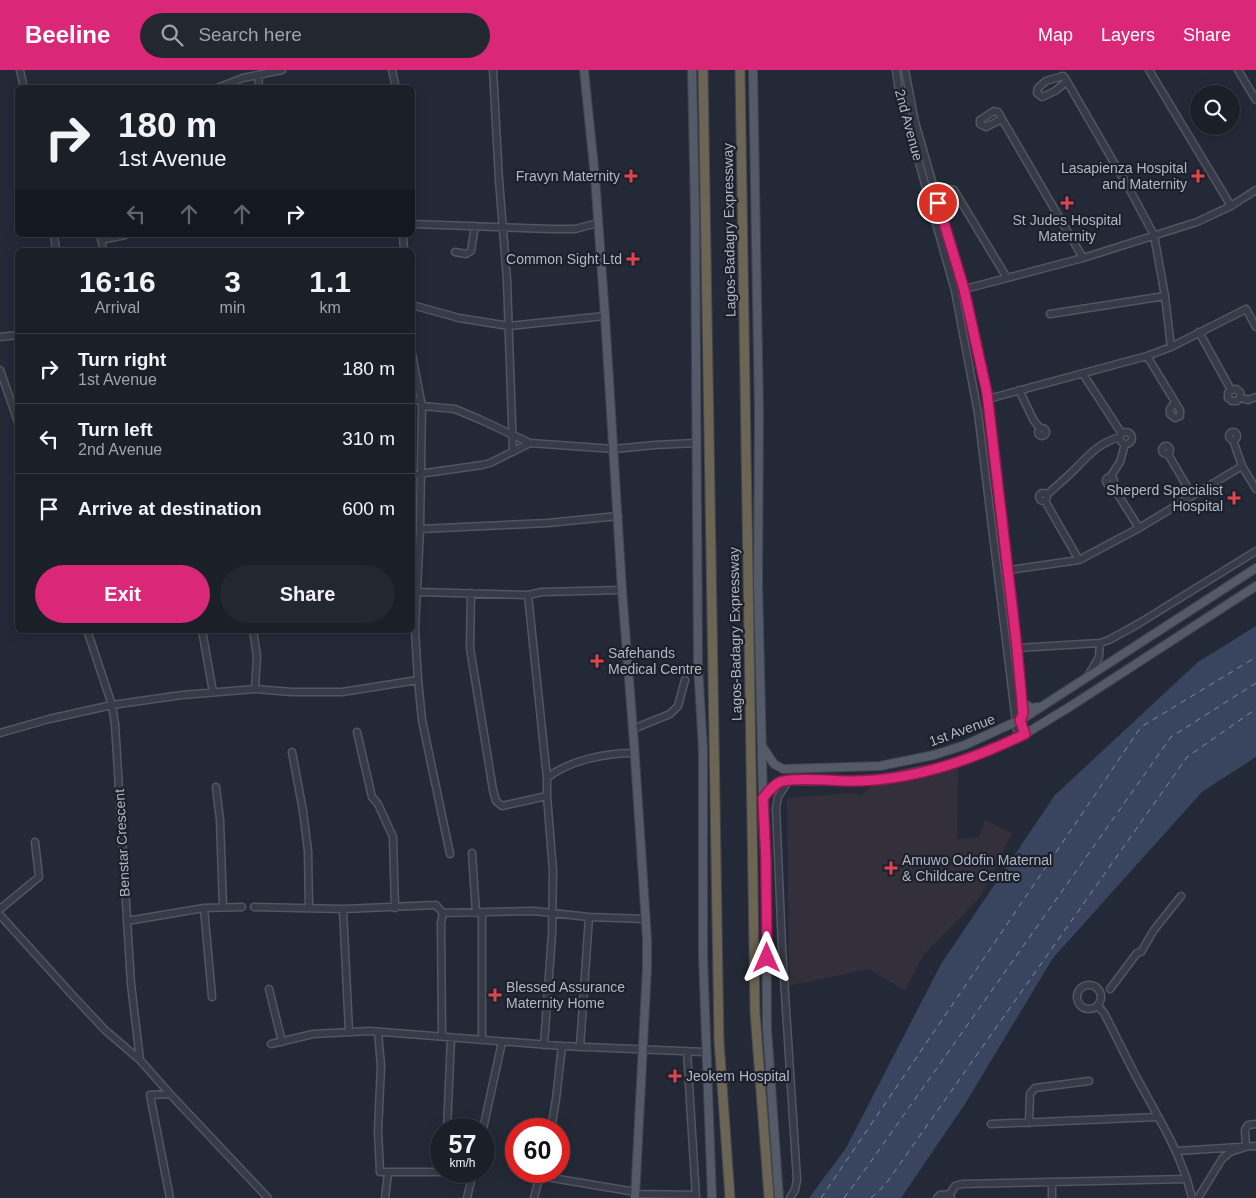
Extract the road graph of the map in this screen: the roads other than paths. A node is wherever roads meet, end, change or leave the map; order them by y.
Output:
1 (20, 70) edge
2 (282, 70) edge
3 (392, 70) edge
4 (493, 70) edge
5 (584, 70) edge
6 (692, 70) edge
7 (703, 70) edge
8 (740, 70) edge
9 (753, 70) edge
10 (896, 70) edge
11 (905, 70) edge
12 (1149, 70) edge
13 (1238, 70) edge
14 (258, 75) junction
15 (1066, 82) dead end
16 (23, 85) edge
17 (225, 85) edge
18 (259, 85) edge
19 (395, 85) edge
20 (1256, 100) edge
21 (1002, 119) dead end
22 (932, 186) junction
23 (1256, 190) edge
24 (1232, 206) junction
25 (598, 223) junction
26 (415, 224) edge
27 (475, 226) junction
28 (503, 228) junction
29 (1154, 235) junction
30 (455, 252) dead end
31 (1083, 258) junction
32 (1007, 278) junction
33 (964, 289) junction
34 (956, 291) junction
35 (1165, 296) junction
36 (415, 306) edge
37 (1050, 314) dead end
38 (605, 316) junction
39 (509, 326) junction
40 (1256, 327) edge
41 (1199, 332) junction
42 (15, 335) edge
43 (0, 337) edge
44 (1171, 347) junction
45 (1147, 356) junction
46 (0, 370) edge
47 (415, 370) edge
48 (1083, 374) junction
49 (1018, 390) junction
50 (1256, 397) edge
51 (988, 399) junction
52 (415, 402) edge
53 (1175, 402) dead end
54 (421, 403) junction
55 (15, 409) edge
56 (1040, 428) dead end
57 (514, 436) junction
58 (1121, 436) junction
59 (1233, 440) dead end
60 (530, 443) junction
61 (696, 444) junction
62 (1124, 444) junction
63 (614, 449) junction
64 (514, 452) junction
65 (1168, 454) dead end
66 (1242, 466) junction
67 (422, 474) junction
68 (415, 475) edge
69 (1256, 489) edge
70 (1192, 495) junction
71 (618, 516) junction
72 (1139, 528) junction
73 (420, 529) junction
74 (1256, 551) edge
75 (1079, 560) junction
76 (1256, 568) edge
77 (1009, 570) junction
78 (1256, 586) edge
79 (622, 590) junction
80 (417, 592) junction
81 (471, 593) junction
82 (528, 594) junction
83 (88, 633) edge
84 (203, 633) edge
85 (253, 633) edge
86 (1100, 643) junction
87 (1017, 648) junction
88 (1086, 678) junction
89 (418, 680) junction
90 (685, 680) dead end
91 (255, 689) junction
92 (213, 692) junction
93 (1022, 702) junction
94 (112, 705) junction
95 (1042, 705) junction
96 (1016, 722) junction
97 (633, 729) junction
98 (357, 732) dead end
99 (0, 733) edge
100 (1022, 735) junction
101 (762, 746) junction
102 (292, 752) dead end
103 (634, 753) junction
104 (547, 778) junction
105 (789, 780) junction
106 (216, 787) dead end
107 (547, 796) junction
108 (763, 798) junction
109 (35, 842) dead end
110 (472, 853) dead end
111 (450, 854) dead end
112 (1181, 896) dead end
113 (223, 907) junction
114 (242, 907) dead end
115 (254, 907) dead end
116 (309, 907) junction
117 (204, 908) junction
118 (395, 908) junction
119 (0, 909) edge
120 (343, 909) junction
121 (442, 913) junction
122 (479, 913) junction
123 (552, 913) junction
124 (0, 915) edge
125 (589, 917) junction
126 (646, 919) junction
127 (126, 921) junction
128 (269, 989) dead end
129 (1110, 989) dead end
130 (212, 997) dead end
131 (1098, 1006) junction
132 (349, 1032) junction
133 (378, 1032) junction
134 (442, 1036) junction
135 (451, 1037) junction
136 (482, 1040) junction
137 (282, 1042) junction
138 (502, 1042) junction
139 (271, 1044) dead end
140 (544, 1045) junction
141 (562, 1046) junction
142 (580, 1047) junction
143 (643, 1049) junction
144 (687, 1051) junction
145 (706, 1052) junction
146 (140, 1060) junction
147 (1089, 1081) dead end
148 (170, 1094) junction
149 (1158, 1117) junction
150 (447, 1118) edge
151 (485, 1118) edge
152 (553, 1118) edge
153 (1029, 1123) junction
154 (991, 1124) dead end
155 (1256, 1124) edge
156 (1256, 1146) edge
157 (1246, 1147) junction
158 (1177, 1151) junction
159 (388, 1172) junction
160 (430, 1172) edge
161 (1187, 1179) junction
162 (570, 1180) edge
163 (1052, 1182) junction
164 (471, 1183) edge
165 (538, 1183) edge
166 (635, 1195) edge
167 (696, 1196) edge
168 (951, 1196) edge
169 (170, 1198) edge
170 (268, 1198) edge
171 (386, 1198) edge
172 (467, 1198) edge
173 (534, 1198) edge
174 (712, 1198) edge
175 (730, 1198) edge
176 (769, 1198) edge
177 (779, 1198) edge
178 (790, 1198) edge
179 (937, 1198) edge
180 (1052, 1198) edge
181 (1192, 1198) edge
182 (1198, 1198) edge

1 - 16 street
2 - 14 street
3 - 19 street
4 - 28 street
5 - 25 main road
6 - 61 main road
7 - 175 highway, Lagos-Badagry Expressway
8 - 176 highway, Lagos-Badagry Expressway
9 - 101 main road, Lagos-Badagry Expressway
10 - 34 street, 2nd Avenue
11 - 22 street, 2nd Avenue
12 - 24 street
13 - 20 street
14 - 17 street
14 - 18 street
15 - 29 street
21 - 31 street
22 - 32 street
22 - 33 street, 2nd Avenue
23 - 24 street
24 - 29 street
25 - 28 street
25 - 38 main road
26 - 27 street
27 - 28 street
27 - 30 street
28 - 39 street
29 - 31 street
29 - 35 street
31 - 32 street
32 - 33 street
33 - 34 street
33 - 51 street, 2nd Avenue
34 - 96 street, 2nd Avenue
35 - 37 street
35 - 44 street
36 - 39 street
38 - 39 street
38 - 63 main road
39 - 57 street
40 - 41 street
41 - 44 street
41 - 50 street
42 - 43 street
44 - 45 street
45 - 48 street
45 - 53 street
46 - 55 street
47 - 54 street
48 - 49 street
48 - 58 street
49 - 51 street
49 - 56 street
51 - 77 street, 2nd Avenue
52 - 54 street
54 - 57 street
54 - 67 street
57 - 60 street
57 - 64 street
58 - 62 street
58 - 62 street
58 - 75 street
59 - 66 street
60 - 63 street
60 - 64 street
61 - 63 street
61 - 145 main road
62 - 72 street
63 - 71 main road
64 - 67 street
65 - 70 street
66 - 69 street
66 - 70 street
67 - 68 street
67 - 73 street
70 - 72 street
71 - 73 street
71 - 79 main road
72 - 75 street
73 - 80 street
74 - 86 street
75 - 77 street
76 - 88 main road, 1st Avenue
77 - 87 street, 2nd Avenue
78 - 100 main road, 1st Avenue
79 - 82 street
79 - 97 main road
80 - 81 street
80 - 89 street
81 - 82 street
81 - 107 street
82 - 104 street
83 - 94 street, Benstar Crescent
84 - 92 street
85 - 91 street
86 - 87 street
86 - 88 street
87 - 93 street, 2nd Avenue
88 - 95 main road, 1st Avenue
89 - 91 street
89 - 111 street
90 - 97 street
91 - 92 street
92 - 94 street
93 - 95 main road
93 - 96 street, 2nd Avenue
94 - 99 street
94 - 127 street, Benstar Crescent
95 - 96 main road, 1st Avenue
96 - 100 street, 2nd Avenue
96 - 101 main road, 1st Avenue
97 - 103 main road
98 - 118 street
100 - 105 main road, 1st Avenue
101 - 108 main road, Lagos-Badagry Expressway
102 - 116 street
103 - 104 street
103 - 126 main road
104 - 107 street
105 - 108 main road
105 - 178 street
106 - 113 street
107 - 123 street
108 - 177 main road, Lagos-Badagry Expressway
109 - 119 street
110 - 122 street
112 - 129 street
113 - 114 street
113 - 117 street
115 - 116 street
116 - 120 street
117 - 127 street
117 - 130 street
118 - 120 street
118 - 121 street
120 - 132 street
121 - 122 street
121 - 134 street
122 - 123 street
122 - 136 street
123 - 125 street
123 - 140 street
124 - 146 street
125 - 126 street
125 - 142 street
126 - 143 main road
127 - 146 street, Benstar Crescent
128 - 137 street
131 - 131 street
131 - 149 street
132 - 133 street
132 - 137 street
133 - 134 street
133 - 159 street
134 - 135 street
135 - 136 street
135 - 150 street
136 - 138 street
137 - 139 street
138 - 140 street
138 - 151 street
140 - 141 street
141 - 142 street
141 - 152 street
142 - 143 street
143 - 144 street
143 - 166 main road
144 - 145 street
144 - 167 street
145 - 174 main road
146 - 148 street
147 - 153 street
148 - 169 street
148 - 170 street
149 - 153 street
149 - 158 street
153 - 154 street
155 - 157 street
156 - 157 street
157 - 158 street
157 - 182 street
158 - 161 street
159 - 160 street
159 - 171 street
161 - 163 street
161 - 181 street
162 - 166 street
163 - 168 street
163 - 180 street
164 - 172 street
165 - 173 street
166 - 167 street
168 - 179 street

